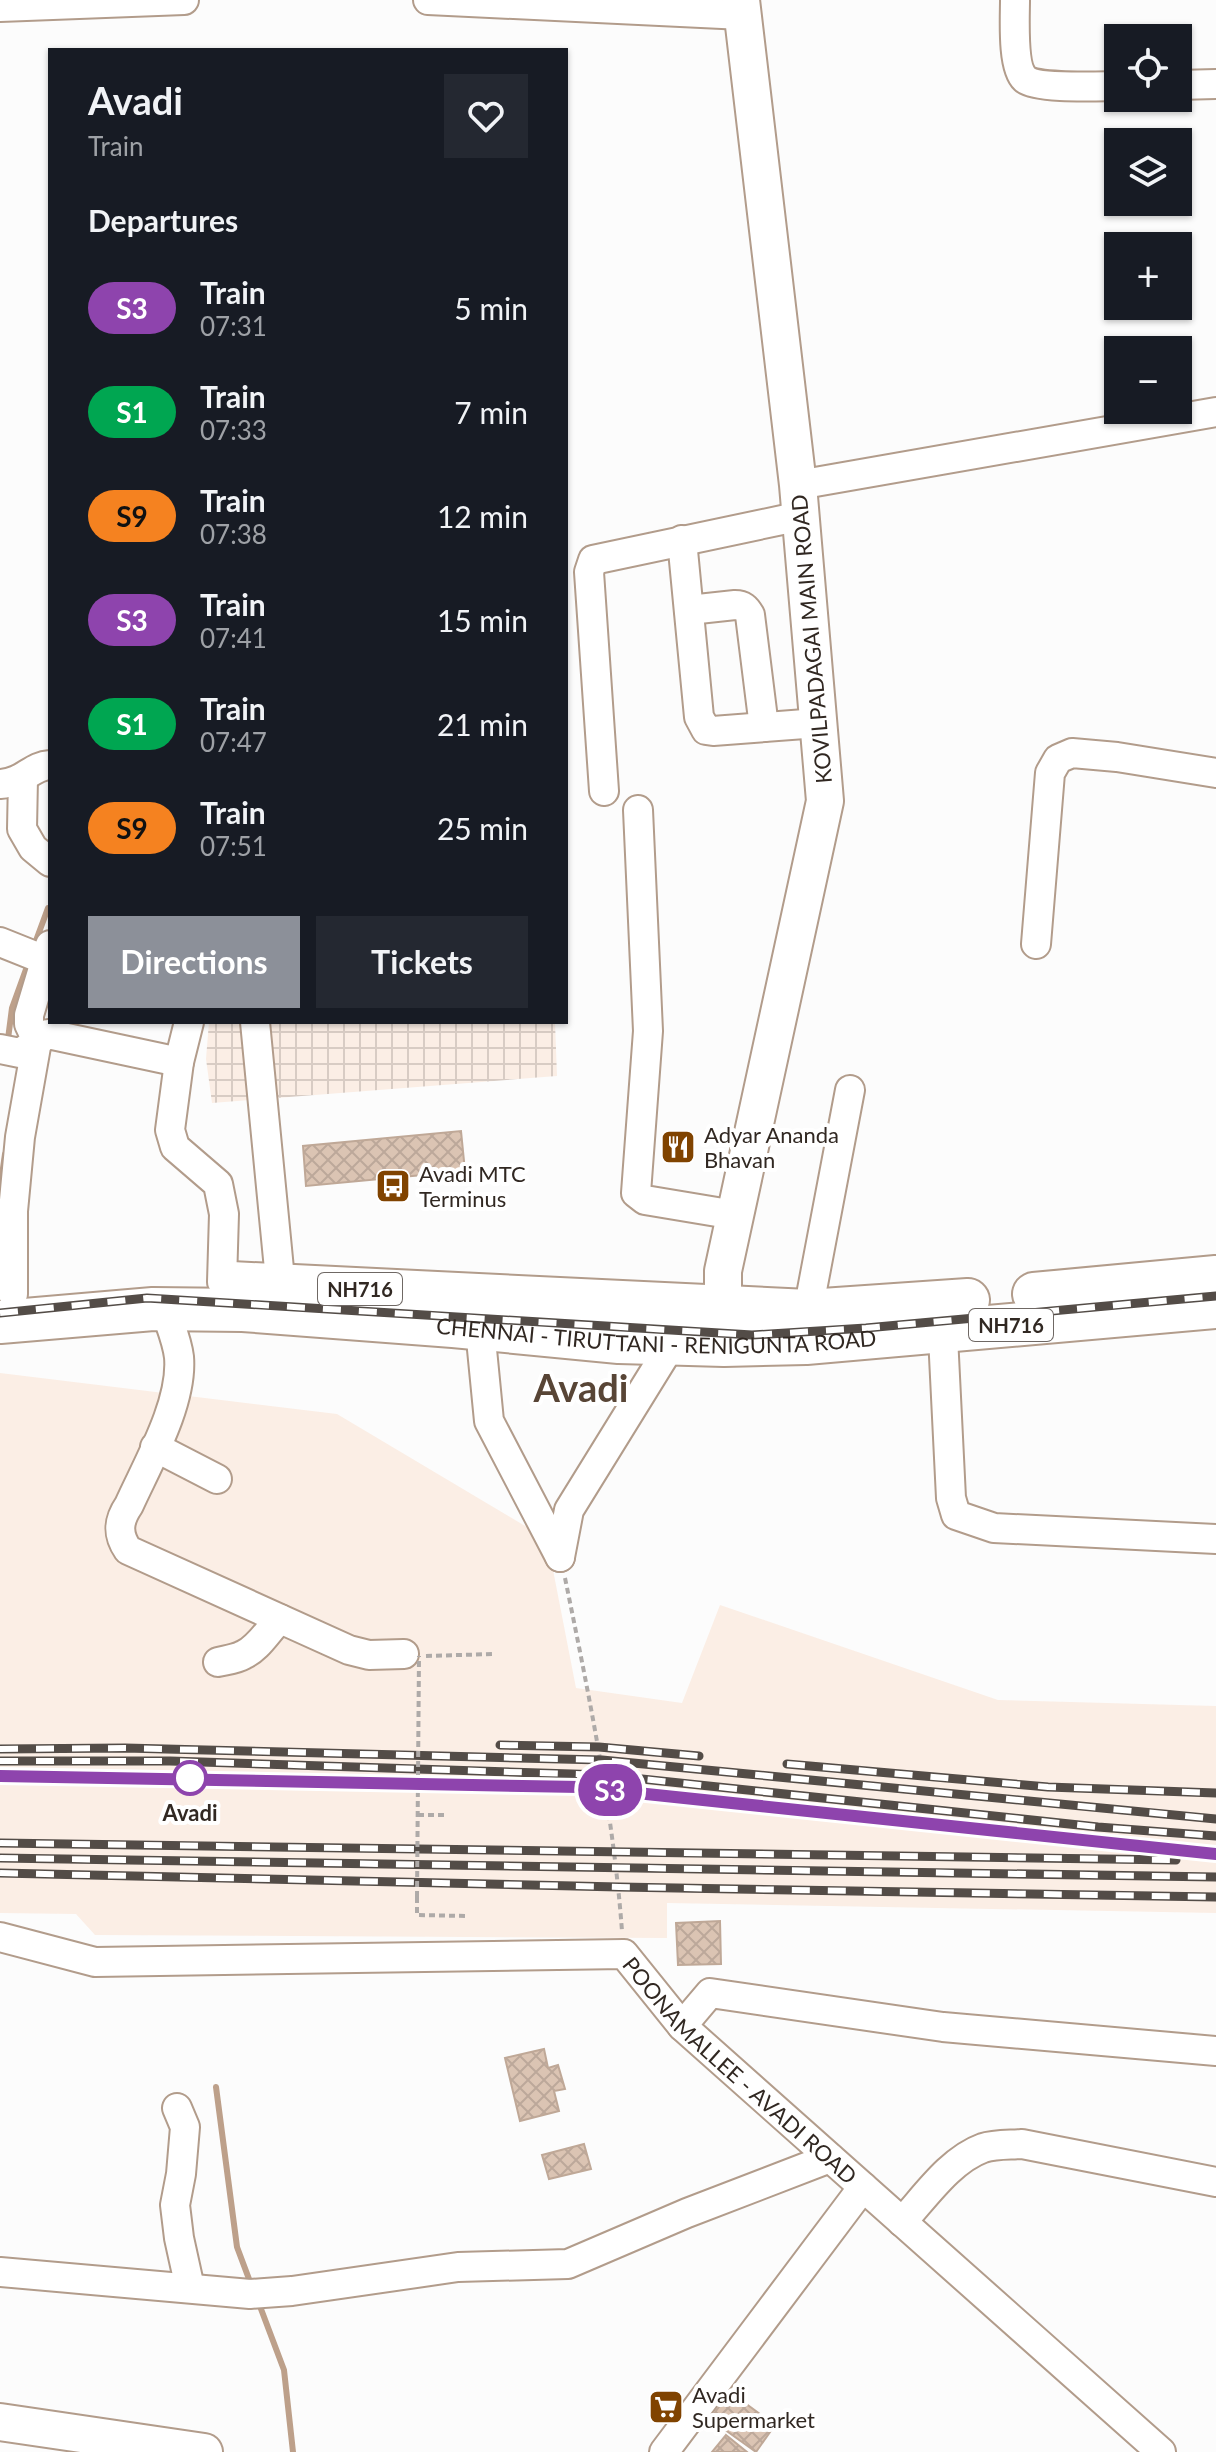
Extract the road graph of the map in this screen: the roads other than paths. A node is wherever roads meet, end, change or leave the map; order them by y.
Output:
1 (184, 0) edge
2 (428, 0) edge
3 (1015, 0) edge
4 (0, 7) edge
5 (742, 8) edge
6 (1216, 84) edge
7 (1192, 85) edge
8 (1104, 86) edge
9 (1216, 412) edge
10 (799, 501) junction
11 (682, 540) junction
12 (689, 610) junction
13 (818, 723) junction
14 (764, 727) junction
15 (48, 765) edge
16 (1216, 773) edge
17 (12, 781) edge
18 (604, 791) dead end
19 (638, 810) dead end
20 (48, 860) edge
21 (1036, 944) dead end
22 (29, 950) edge
23 (188, 1024) edge
24 (255, 1024) edge
25 (42, 1038) junction
26 (0, 1049) edge
27 (179, 1062) junction
28 (850, 1090) dead end
29 (12, 1112) edge
30 (735, 1215) junction
31 (1216, 1277) edge
32 (222, 1282) junction
33 (282, 1299) junction
34 (4, 1304) edge
35 (1216, 1307) edge
36 (722, 1308) junction
37 (165, 1309) junction
38 (942, 1316) junction
39 (807, 1327) junction
40 (480, 1329) junction
41 (671, 1345) junction
42 (155, 1447) junction
43 (217, 1479) dead end
44 (1216, 1539) edge
45 (280, 1619) junction
46 (412, 1655) road end
47 (218, 1662) dead end
48 (0, 1937) edge
49 (682, 2026) junction
50 (1216, 2051) edge
51 (177, 2108) dead end
52 (830, 2158) junction
53 (1216, 2182) edge
54 (863, 2187) junction
55 (902, 2222) junction
56 (0, 2272) edge
57 (190, 2288) junction
58 (0, 2422) edge
59 (0, 2444) edge
60 (49, 2452) edge
61 (204, 2452) edge
62 (664, 2452) edge
63 (1161, 2452) edge

1 - 4 street
2 - 5 street
3 - 8 street
5 - 10 main road, KOVILPADAGAI MAIN ROAD
6 - 7 street
9 - 10 street
10 - 11 street
10 - 13 main road, KOVILPADAGAI MAIN ROAD
11 - 12 street
11 - 18 street
12 - 14 street
12 - 14 street
13 - 14 street
13 - 30 main road, KOVILPADAGAI MAIN ROAD
15 - 17 street
16 - 21 street
17 - 20 street
19 - 30 street
22 - 25 street
23 - 27 street
24 - 33 street
25 - 26 street
25 - 27 street
25 - 29 street
27 - 32 street
28 - 39 street
29 - 34 street
30 - 36 main road, KOVILPADAGAI MAIN ROAD
31 - 38 highway, CHENNAI - TIRUTTANI - RENIGUNTA ROAD / NH716
32 - 33 highway, CHENNAI - TIRUTTANI - RENIGUNTA ROAD / NH716
32 - 34 highway, CHENNAI - TIRUTTANI - RENIGUNTA ROAD / NH716
33 - 36 highway, CHENNAI - TIRUTTANI - RENIGUNTA ROAD / NH716
33 - 37 highway, CHENNAI - TIRUTTANI - RENIGUNTA ROAD
33 - 40 highway, CHENNAI - TIRUTTANI - RENIGUNTA ROAD
34 - 37 highway, CHENNAI - TIRUTTANI - RENIGUNTA ROAD
35 - 38 highway, CHENNAI - TIRUTTANI - RENIGUNTA ROAD / NH716
36 - 39 highway, CHENNAI - TIRUTTANI - RENIGUNTA ROAD
36 - 41 highway, CHENNAI - TIRUTTANI - RENIGUNTA ROAD
37 - 42 street
38 - 39 highway, CHENNAI - TIRUTTANI - RENIGUNTA ROAD / NH716
38 - 44 street
40 - 41 highway, CHENNAI - TIRUTTANI - RENIGUNTA ROAD
40 - 41 street
42 - 43 street
42 - 45 street
45 - 46 street
45 - 47 street
48 - 49 street, POONAMALLEE - AVADI ROAD
49 - 50 street
49 - 52 street, POONAMALLEE - AVADI ROAD
51 - 57 street
52 - 54 street, POONAMALLEE - AVADI ROAD
52 - 57 street
53 - 55 street
54 - 55 street, POONAMALLEE - AVADI ROAD
54 - 62 street
55 - 63 street, POONAMALLEE - AVADI ROAD
56 - 57 street
58 - 61 main road
59 - 60 main road

